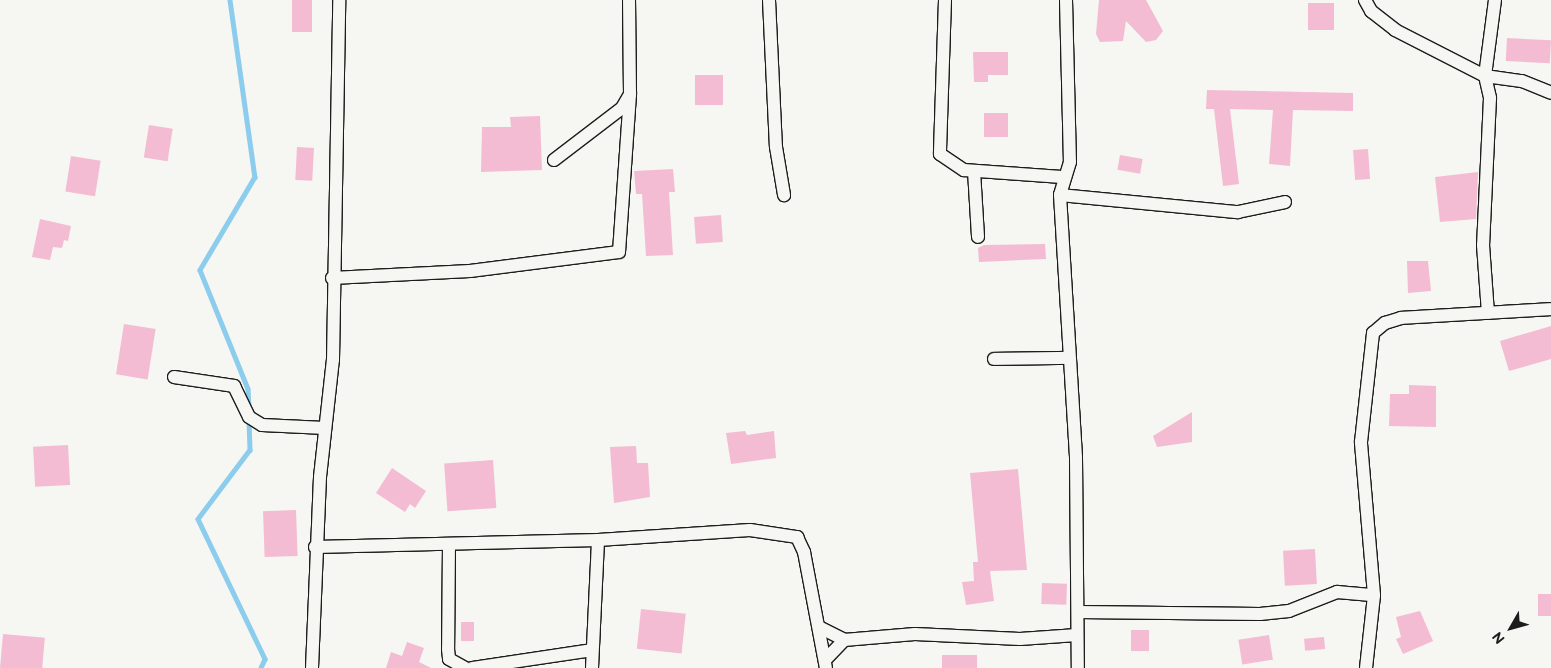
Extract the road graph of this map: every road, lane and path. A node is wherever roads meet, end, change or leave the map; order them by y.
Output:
1 (339, 0) edge
2 (629, 0) edge
3 (769, 0) edge
4 (945, 0) edge
5 (1066, 0) edge
6 (1365, 0) edge
7 (1496, 0) edge
8 (1485, 76) junction
9 (1551, 93) edge
10 (630, 94) junction
11 (554, 160) dead end
12 (974, 171) junction
13 (1062, 178) junction
14 (784, 195) dead end
15 (1060, 195) junction
16 (1284, 202) dead end
17 (978, 237) dead end
18 (332, 278) junction
19 (1551, 309) edge
20 (1488, 313) junction
21 (1069, 358) junction
22 (994, 359) dead end
23 (174, 378) dead end
24 (325, 428) junction
25 (598, 540) junction
26 (449, 544) junction
27 (315, 547) junction
28 (1374, 595) junction
29 (1078, 612) junction
30 (819, 627) junction
31 (1077, 635) junction
32 (844, 640) junction
33 (592, 650) junction
34 (826, 664) edge
35 (312, 668) edge
36 (465, 668) edge
37 (472, 668) edge
38 (592, 668) edge
39 (1078, 668) edge
40 (1366, 668) edge

1 - 18 street
2 - 10 street
3 - 14 street
4 - 12 street
5 - 13 street
6 - 8 street
7 - 8 street
8 - 9 street
8 - 20 street
10 - 11 street
10 - 18 street
12 - 13 street
12 - 17 street
13 - 15 street
15 - 16 street
15 - 21 street
18 - 24 street
19 - 20 street
20 - 28 street
21 - 22 street
21 - 29 street
23 - 24 street
24 - 27 street
25 - 26 street
25 - 30 street
25 - 33 street
26 - 27 street
26 - 36 street
27 - 35 street
28 - 29 street
28 - 40 street
29 - 31 street
30 - 32 street
30 - 34 street
31 - 32 street
31 - 39 street
32 - 34 street
33 - 37 street
33 - 38 street

